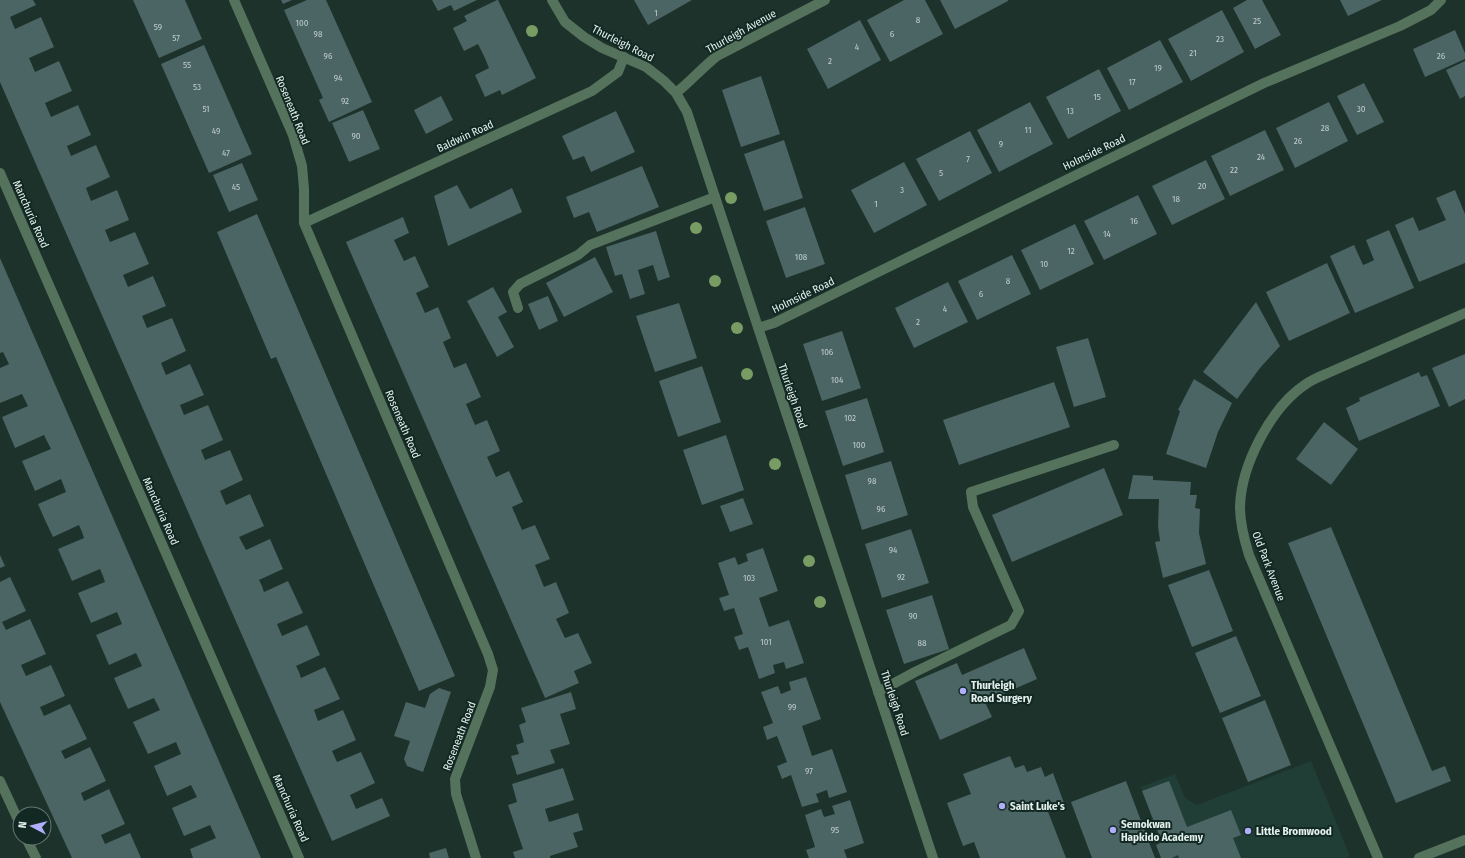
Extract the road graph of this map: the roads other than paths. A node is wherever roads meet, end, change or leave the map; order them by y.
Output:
1 (234, 0) edge
2 (552, 0) edge
3 (825, 0) edge
4 (1441, 0) edge
5 (624, 57) junction
6 (676, 93) junction
7 (0, 173) edge
8 (715, 197) junction
9 (304, 223) junction
10 (518, 308) dead end
11 (1465, 313) edge
12 (758, 328) junction
13 (1114, 445) dead end
14 (878, 692) junction
15 (0, 781) edge
16 (12, 807) edge
17 (1465, 840) edge
18 (30, 846) edge
19 (36, 858) edge
20 (299, 858) edge
21 (476, 858) edge
22 (933, 858) edge
23 (1378, 858) edge
24 (1419, 858) edge

1 - 9 street, Roseneath Road
2 - 5 street, Thurleigh Road
3 - 6 street, Thurleigh Avenue
4 - 12 street, Holmside Road
5 - 6 street, Thurleigh Road
5 - 9 street, Baldwin Road
6 - 8 street, Thurleigh Road
7 - 20 street, Manchuria Road
8 - 10 street
8 - 12 street, Thurleigh Road
9 - 21 street, Roseneath Road
11 - 23 street, Old Park Avenue
12 - 14 street, Thurleigh Road
13 - 14 street
14 - 22 street, Thurleigh Road
15 - 16 street
17 - 24 street
18 - 19 street

